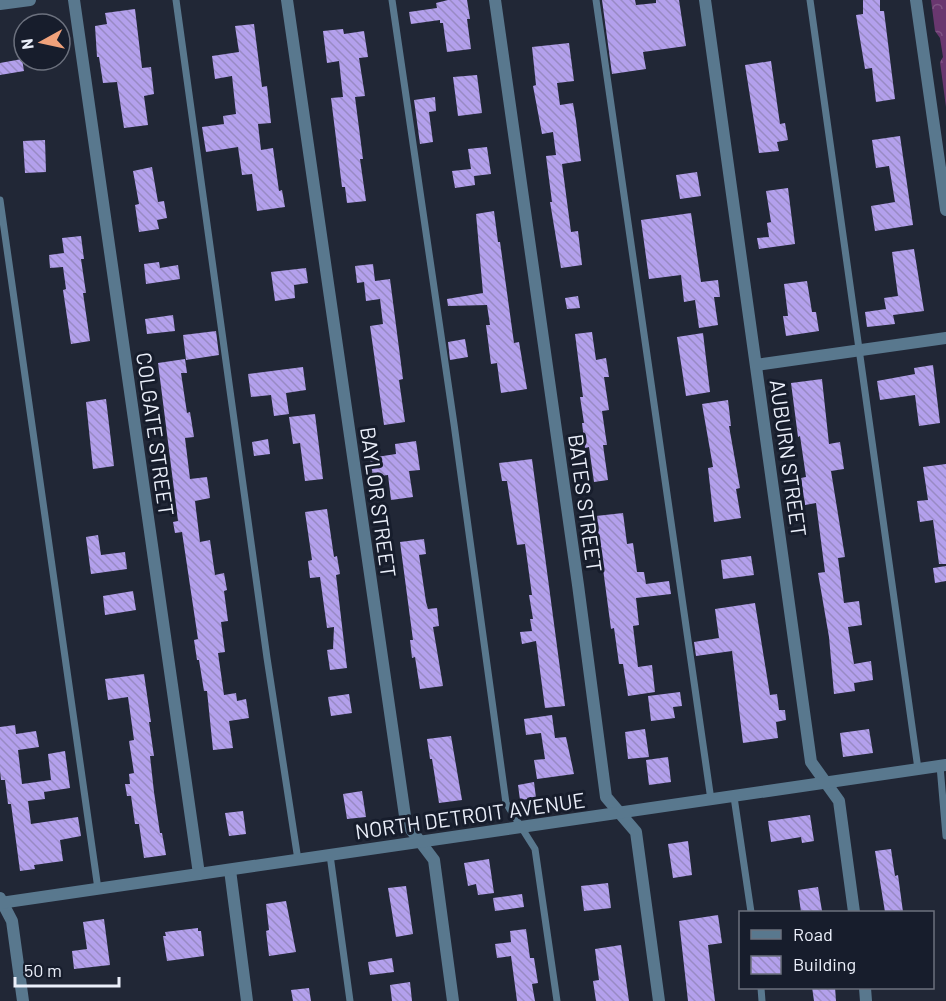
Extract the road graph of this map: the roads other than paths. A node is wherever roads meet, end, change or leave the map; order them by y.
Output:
1 (30, 0) edge
2 (74, 0) edge
3 (176, 0) edge
4 (286, 0) edge
5 (392, 0) edge
6 (495, 0) edge
7 (596, 0) edge
8 (705, 0) edge
9 (810, 0) edge
10 (916, 0) edge
11 (0, 4) edge
12 (0, 200) edge
13 (946, 210) edge
14 (946, 338) edge
15 (859, 351) junction
16 (756, 365) junction
17 (943, 765) edge
18 (918, 769) junction
19 (826, 783) junction
20 (734, 797) junction
21 (711, 800) junction
22 (620, 814) junction
23 (522, 827) junction
24 (946, 836) edge
25 (420, 842) junction
26 (330, 855) junction
27 (298, 860) junction
28 (230, 870) junction
29 (199, 874) junction
30 (98, 889) junction
31 (1, 901) edge
32 (751, 911) edge
33 (854, 911) edge
34 (23, 1001) edge
35 (247, 1001) edge
36 (350, 1001) edge
37 (453, 1001) edge
38 (557, 1001) edge
39 (659, 1001) edge

1 - 11 street
2 - 29 street, COLGATE STREET
3 - 27 lane
4 - 25 street, BAYLOR STREET
5 - 23 lane
6 - 22 street, BATES STREET
7 - 21 lane
8 - 16 street, AUBURN STREET
9 - 15 lane
10 - 13 street
12 - 30 lane
14 - 15 street
15 - 16 street
15 - 18 lane
16 - 19 street, AUBURN STREET
17 - 18 street, NORTH DETROIT AVENUE
17 - 24 lane
18 - 19 street, NORTH DETROIT AVENUE
19 - 20 street, NORTH DETROIT AVENUE
19 - 33 street, AUBURN STREET
20 - 21 street, NORTH DETROIT AVENUE
20 - 32 lane
21 - 22 street, NORTH DETROIT AVENUE
22 - 23 street, NORTH DETROIT AVENUE
22 - 39 street, BATES STREET
23 - 25 street, NORTH DETROIT AVENUE
23 - 38 lane
25 - 26 street, NORTH DETROIT AVENUE
25 - 37 street, BAYLOR STREET
26 - 27 street, NORTH DETROIT AVENUE
26 - 36 lane
27 - 28 street, NORTH DETROIT AVENUE
28 - 29 street, NORTH DETROIT AVENUE
28 - 35 street
29 - 30 street, NORTH DETROIT AVENUE
30 - 31 street, NORTH DETROIT AVENUE
31 - 34 street

